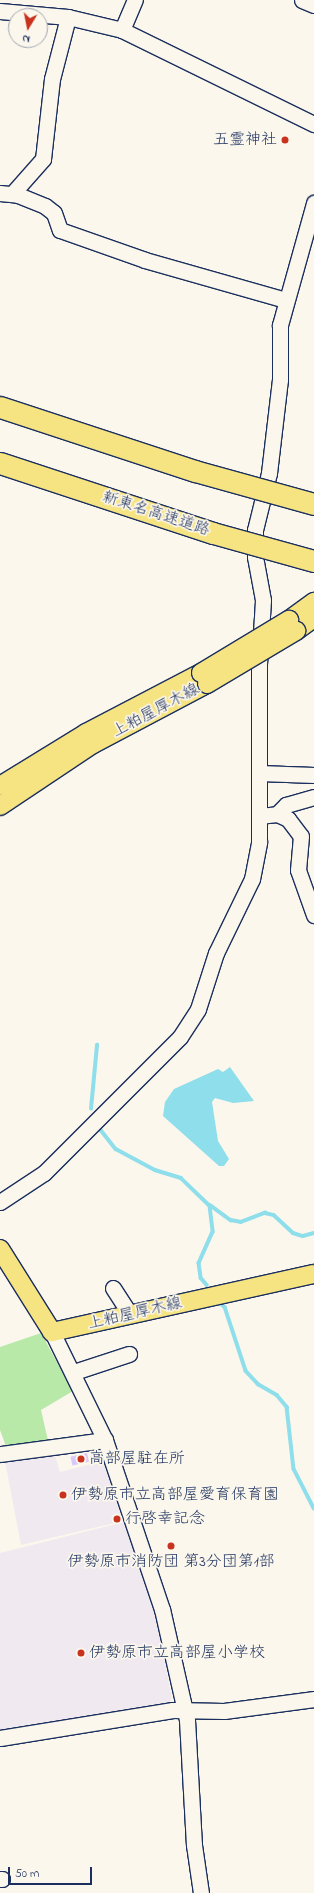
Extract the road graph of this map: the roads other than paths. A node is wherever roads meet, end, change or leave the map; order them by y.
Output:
1 (135, 0) edge
2 (302, 0) edge
3 (314, 5) edge
4 (0, 11) edge
5 (68, 17) junction
6 (122, 30) junction
7 (314, 124) edge
8 (6, 193) edge
9 (314, 203) edge
10 (285, 300) junction
11 (0, 408) edge
12 (0, 463) edge
13 (314, 504) edge
14 (314, 561) edge
15 (314, 602) edge
16 (314, 618) edge
17 (292, 625) junction
18 (204, 679) junction
19 (259, 773) junction
20 (314, 775) edge
21 (0, 786) edge
22 (314, 797) edge
23 (0, 806) edge
24 (277, 814) junction
25 (259, 816) junction
26 (311, 898) edge
27 (314, 915) edge
28 (0, 1202) edge
29 (0, 1249) edge
30 (314, 1274) edge
31 (113, 1288) dead end
32 (130, 1314) junction
33 (52, 1332) junction
34 (129, 1354) dead end
35 (74, 1372) junction
36 (105, 1440) junction
37 (0, 1454) edge
38 (314, 1699) edge
39 (185, 1710) junction
40 (0, 1738) edge
41 (200, 1893) edge

1 - 6 street
2 - 3 street
4 - 5 street
5 - 6 street
5 - 8 street
6 - 7 street
8 - 10 street
9 - 10 street
10 - 19 street
11 - 13 highway, bridge
12 - 14 highway, 新東名高速道路, bridge
15 - 17 main road, 上粕屋厚木線
16 - 17 main road, 上粕屋厚木線
17 - 18 main road, 上粕屋厚木線, bridge
18 - 21 main road, 上粕屋厚木線
18 - 23 main road, 上粕屋厚木線
19 - 20 street
19 - 25 street
22 - 24 street
24 - 25 street
24 - 26 street
25 - 28 street
26 - 27 street
29 - 33 main road
30 - 32 main road, 上粕屋厚木線
31 - 32 street
32 - 33 main road, 上粕屋厚木線
33 - 35 street
34 - 35 street
35 - 36 street
36 - 37 street
36 - 39 street
38 - 39 street
39 - 40 street
39 - 41 street

